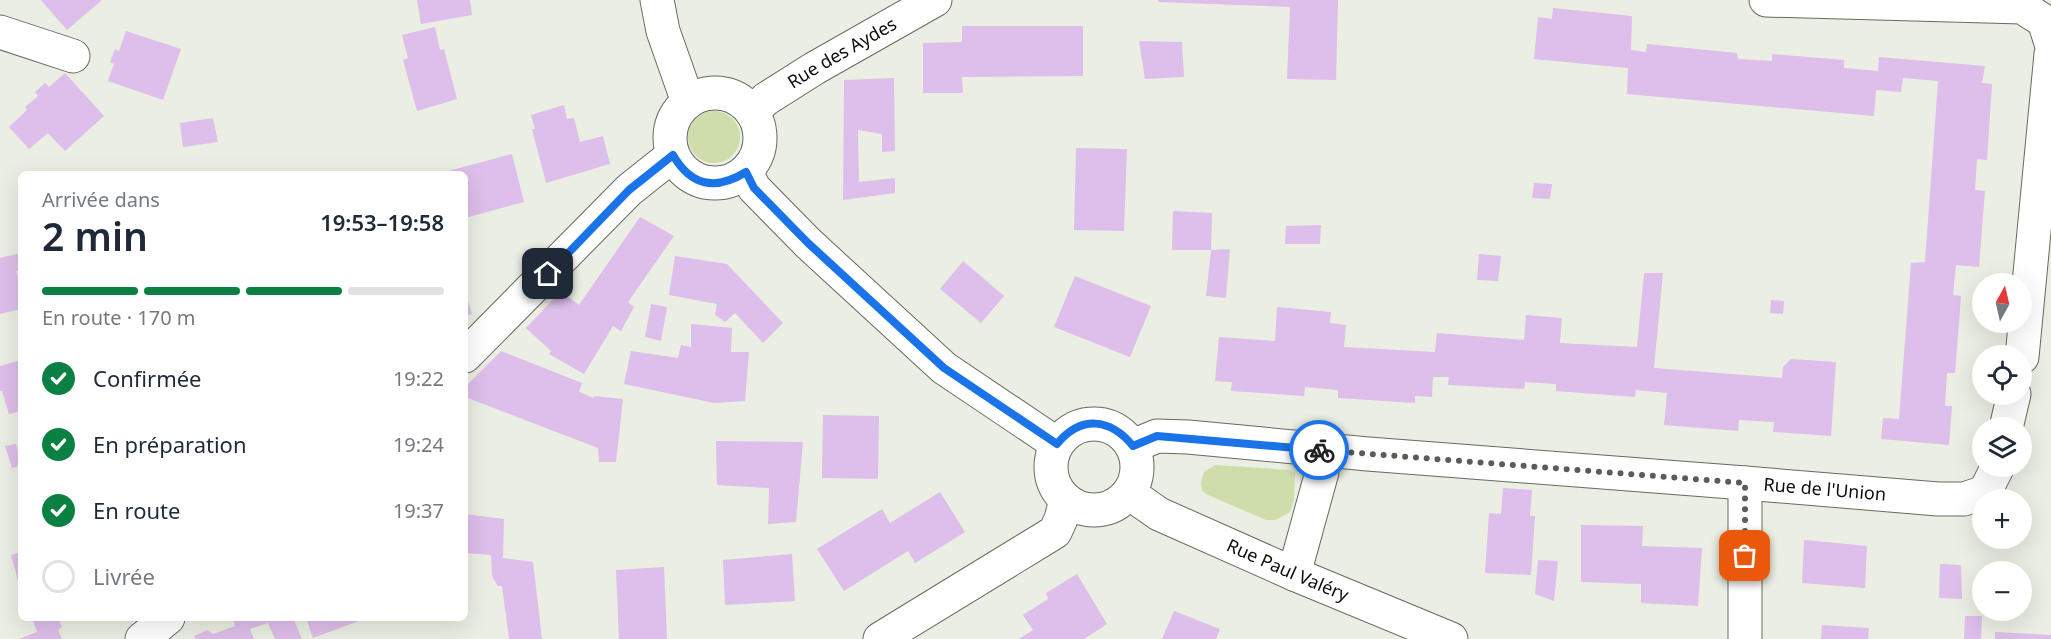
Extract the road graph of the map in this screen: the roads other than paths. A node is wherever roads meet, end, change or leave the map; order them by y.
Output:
1 (657, 0) edge
2 (935, 0) edge
3 (1766, 0) edge
4 (0, 32) edge
5 (2051, 43) edge
6 (2051, 54) edge
7 (73, 56) dead end
8 (688, 102) junction
9 (752, 112) junction
10 (673, 155) junction
11 (746, 172) junction
12 (2023, 345) edge
13 (468, 353) edge
14 (1057, 444) junction
15 (1133, 446) junction
16 (1323, 450) junction
17 (1992, 477) edge
18 (1745, 483) junction
19 (1129, 493) junction
20 (1066, 500) junction
21 (1294, 574) junction
22 (164, 621) edge
23 (142, 639) edge
24 (880, 639) edge
25 (1450, 639) edge
26 (1745, 639) edge

1 - 8 street
2 - 9 street, Rue des Aydes
3 - 5 street
4 - 7 street
6 - 12 street
8 - 9 street
8 - 10 street
9 - 11 street
10 - 11 street
10 - 13 street
11 - 14 street
14 - 15 street
14 - 20 street
15 - 16 street, Rue de l'Union
15 - 19 street
16 - 18 street, Rue de l'Union
16 - 21 street
17 - 18 street, Rue de l'Union
18 - 26 street
19 - 20 street
19 - 21 street, Rue Paul Valéry
20 - 24 street
21 - 25 street, Rue Paul Valéry
22 - 23 street

